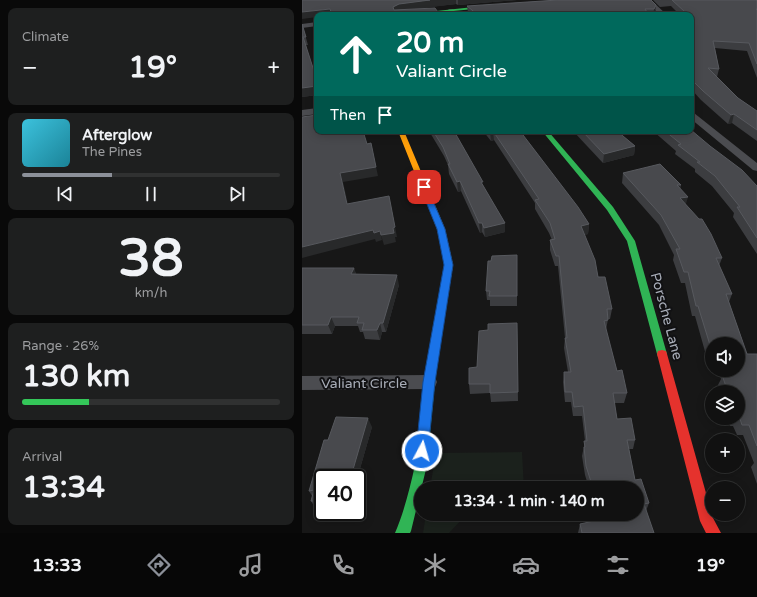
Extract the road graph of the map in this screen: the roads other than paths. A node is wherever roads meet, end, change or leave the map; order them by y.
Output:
1 (648, 0) edge
2 (499, 6) edge
3 (453, 12) edge
4 (661, 12) edge
5 (314, 24) edge
6 (302, 26) edge
7 (314, 111) edge
8 (302, 113) edge
9 (694, 117) edge
10 (402, 134) edge
11 (548, 134) edge
12 (757, 168) edge
13 (429, 382) junction
14 (302, 383) edge
15 (402, 533) edge
16 (714, 533) edge

1 - 4 street
2 - 3 street
5 - 6 street
7 - 8 street
9 - 12 street
10 - 13 street
11 - 16 street, Porsche Lane
13 - 14 street, Valiant Circle
13 - 15 street

